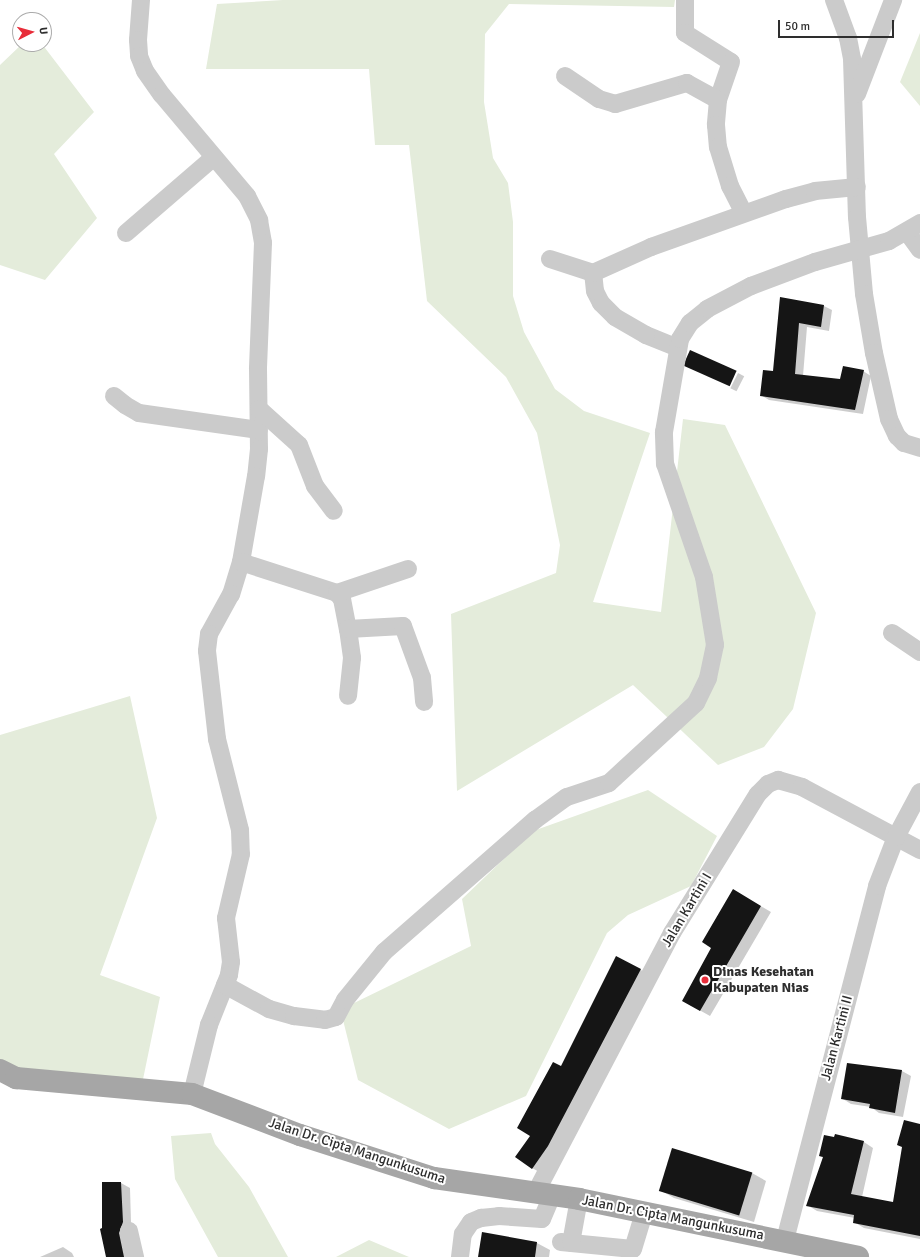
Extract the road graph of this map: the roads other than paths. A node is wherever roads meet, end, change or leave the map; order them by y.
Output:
1 (141, 0) edge
2 (685, 0) edge
3 (834, 0) edge
4 (893, 0) edge
5 (565, 76) dead end
6 (718, 100) junction
7 (855, 100) junction
8 (214, 157) junction
9 (857, 187) junction
10 (744, 213) junction
11 (913, 227) edge
12 (126, 233) dead end
13 (920, 250) edge
14 (860, 251) junction
15 (550, 259) dead end
16 (593, 272) junction
17 (678, 348) junction
18 (114, 396) dead end
19 (259, 409) junction
20 (259, 430) junction
21 (920, 448) edge
22 (334, 511) dead end
23 (241, 562) junction
24 (408, 569) dead end
25 (337, 593) junction
26 (348, 629) junction
27 (892, 633) dead end
28 (920, 652) edge
29 (348, 696) dead end
30 (424, 702) dead end
31 (920, 792) edge
32 (896, 837) junction
33 (920, 850) edge
34 (225, 985) junction
35 (0, 1070) edge
36 (192, 1094) junction
37 (544, 1193) junction
38 (579, 1199) junction
39 (644, 1212) junction
40 (129, 1231) dead end
41 (785, 1240) junction
42 (135, 1257) edge
43 (460, 1257) edge
44 (858, 1257) edge

1 - 8 street
2 - 6 street
3 - 7 street
4 - 7 street
5 - 6 street
6 - 10 street
7 - 9 street
8 - 12 street
8 - 19 street
9 - 10 street
9 - 14 street
10 - 16 street
11 - 13 street
11 - 14 street
14 - 17 street
14 - 21 street
15 - 16 street
16 - 17 street
17 - 34 street
18 - 20 street
19 - 20 street
19 - 22 street
20 - 23 street
23 - 25 street
23 - 34 street
24 - 25 street
25 - 26 street
26 - 29 street
26 - 30 street
27 - 28 street
31 - 32 street, Jalan Kartini II
32 - 33 street, Jalan Kartini I
32 - 37 street, Jalan Kartini I
32 - 41 street, Jalan Kartini II
34 - 36 street
35 - 36 main road, Jalan Dr. Cipta Mangunkusuma
36 - 37 main road, Jalan Dr. Cipta Mangunkusuma
37 - 38 main road, Jalan Dr. Cipta Mangunkusuma
37 - 43 street, Jalan Kartini I
38 - 39 main road, Jalan Dr. Cipta Mangunkusuma
38 - 39 street
39 - 41 main road, Jalan Dr. Cipta Mangunkusuma
40 - 42 street
41 - 44 main road, Jalan Dr. Cipta Mangunkusuma

